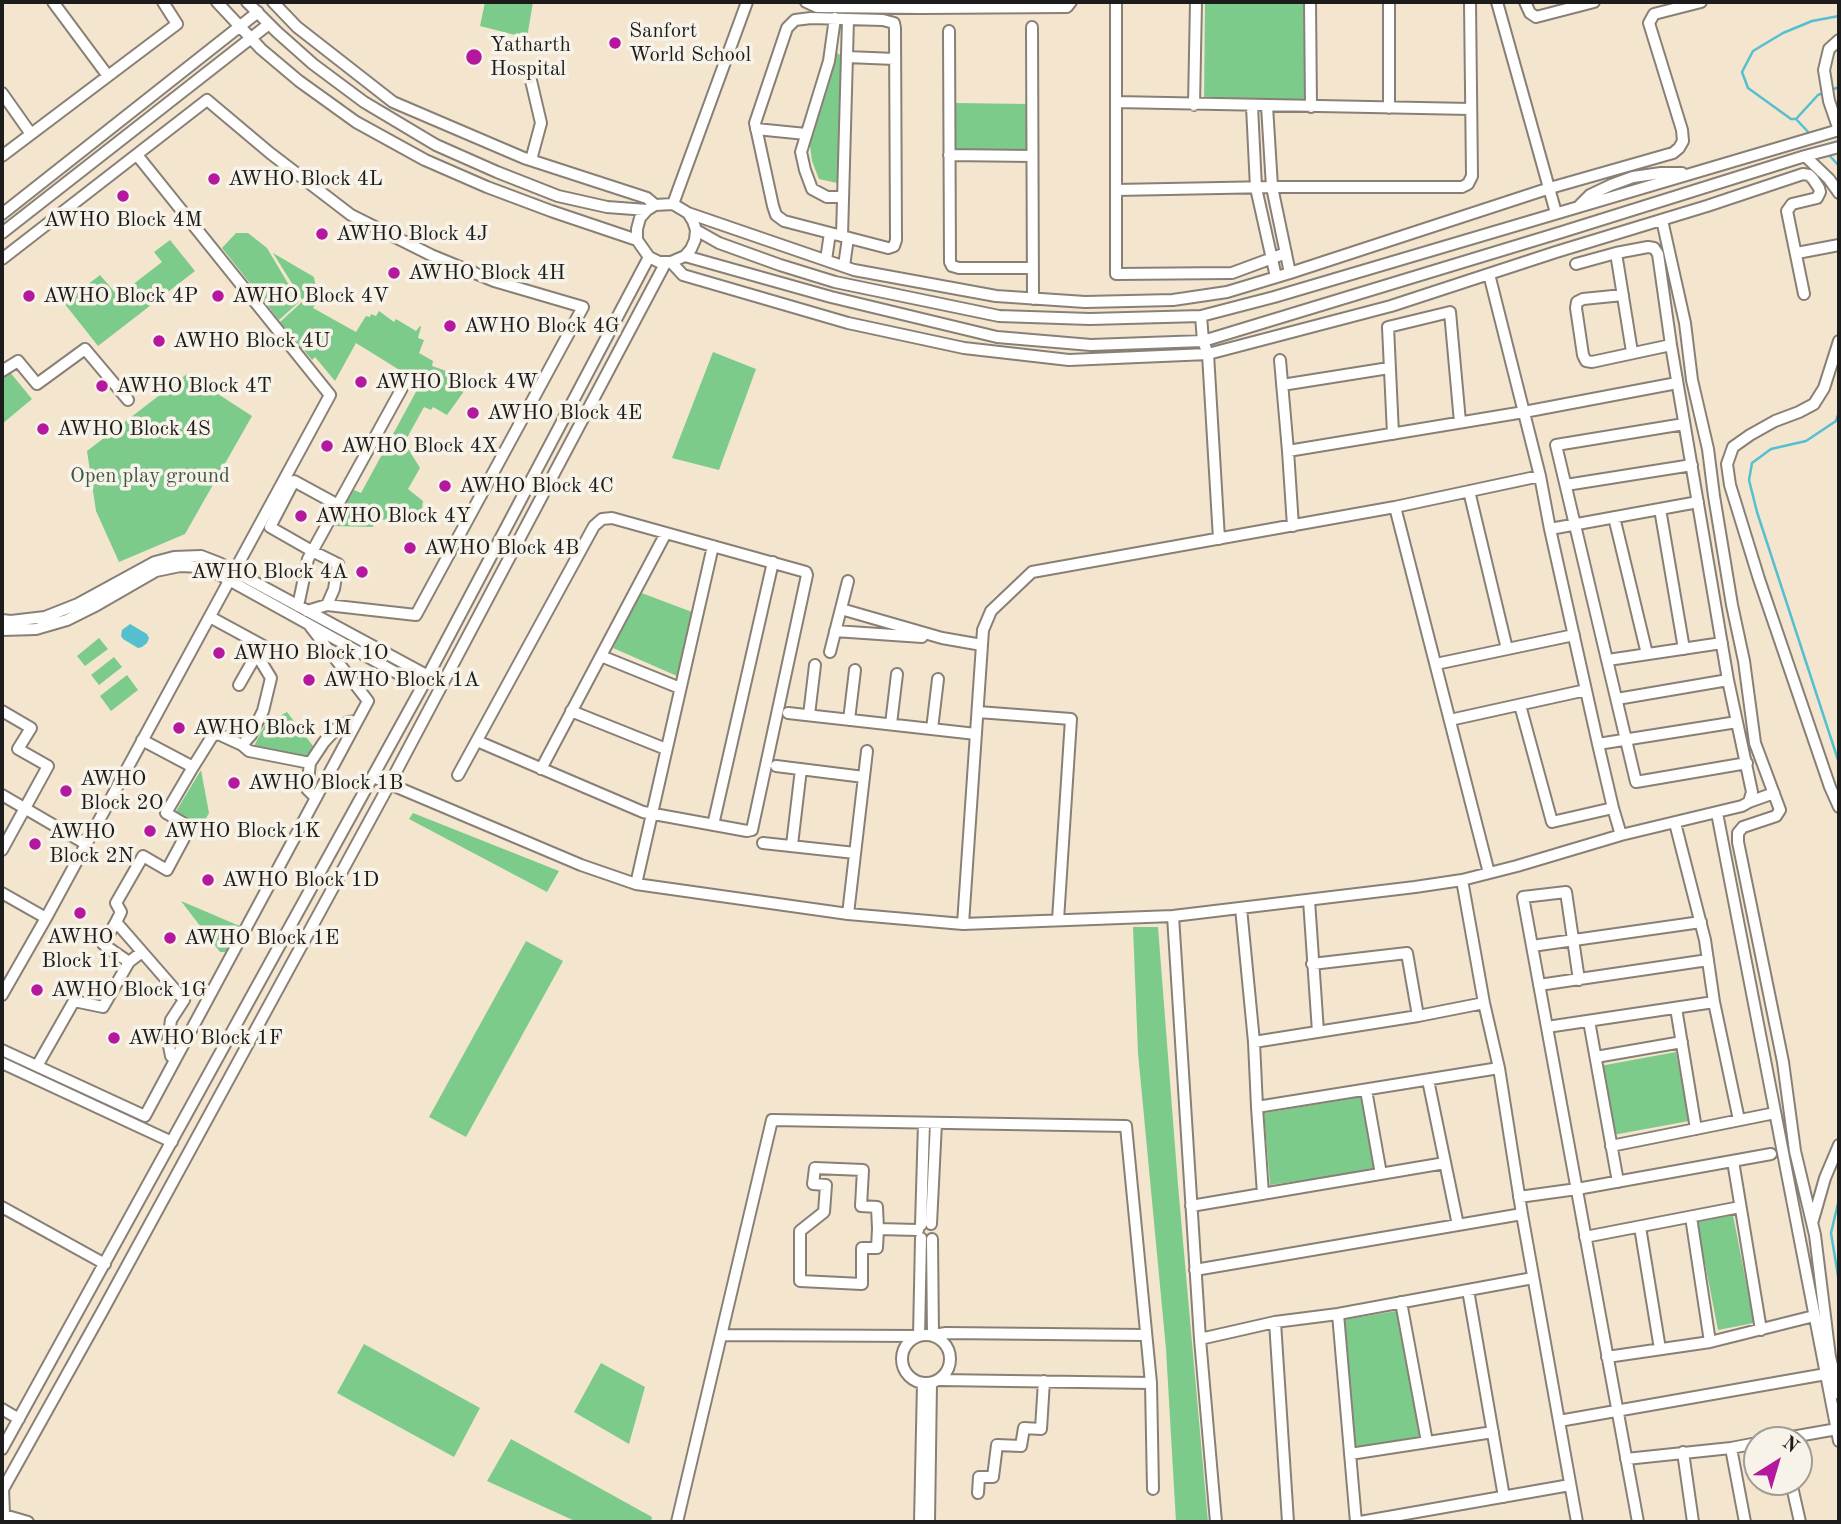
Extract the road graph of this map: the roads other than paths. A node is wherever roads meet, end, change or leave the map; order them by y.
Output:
1 (53, 2) edge
2 (163, 2) edge
3 (217, 2) edge
4 (247, 2) edge
5 (273, 2) edge
6 (747, 2) edge
7 (806, 2) edge
8 (1072, 2) edge
9 (1116, 2) edge
10 (1196, 2) edge
11 (1310, 2) edge
12 (1389, 2) edge
13 (1470, 2) edge
14 (1497, 2) edge
15 (1525, 2) edge
16 (1594, 2) edge
17 (1700, 2) edge
18 (922, 5) edge
19 (258, 12) junction
20 (835, 19) junction
21 (848, 19) junction
22 (269, 24) junction
23 (240, 27) junction
24 (1032, 27) dead end
25 (949, 31) dead end
26 (251, 39) junction
27 (1839, 40) edge
28 (847, 57) junction
29 (895, 59) junction
30 (529, 72) dead end
31 (108, 76) junction
32 (2, 93) edge
33 (1116, 102) junction
34 (1194, 105) junction
35 (1252, 106) junction
36 (1267, 106) junction
37 (1311, 107) junction
38 (1389, 108) junction
39 (1471, 109) junction
40 (756, 129) junction
41 (1839, 130) edge
42 (32, 134) junction
43 (806, 134) junction
44 (1839, 147) edge
45 (137, 155) junction
46 (948, 155) junction
47 (1809, 155) junction
48 (2, 156) edge
49 (1032, 156) junction
50 (531, 160) junction
51 (1744, 175) junction
52 (1272, 187) junction
53 (1256, 188) junction
54 (1550, 188) junction
55 (1116, 190) junction
56 (1747, 192) junction
57 (1839, 193) edge
58 (843, 197) junction
59 (673, 204) junction
60 (651, 207) junction
61 (688, 213) junction
62 (1556, 213) junction
63 (2, 214) edge
64 (1662, 220) junction
65 (696, 230) junction
66 (2, 233) edge
67 (830, 233) junction
68 (845, 237) junction
69 (637, 240) junction
70 (1839, 245) edge
71 (1286, 253) junction
72 (1616, 253) junction
73 (1797, 253) junction
74 (649, 257) junction
75 (685, 257) junction
76 (2, 259) edge
77 (1272, 259) junction
78 (826, 260) junction
79 (668, 262) junction
80 (1576, 264) dead end
81 (844, 266) junction
82 (1032, 268) junction
83 (1290, 273) junction
84 (1489, 274) junction
85 (1276, 277) junction
86 (1804, 293) dead end
87 (1623, 295) junction
88 (1032, 299) junction
89 (1201, 316) junction
90 (1203, 341) junction
91 (1839, 341) edge
92 (1671, 345) junction
93 (1633, 352) junction
94 (1208, 354) junction
95 (1280, 360) dead end
96 (1390, 368) junction
97 (2, 371) edge
98 (407, 379) dead end
99 (1677, 383) junction
100 (1282, 385) junction
101 (128, 400) dead end
102 (1524, 412) junction
103 (1460, 422) junction
104 (1685, 424) junction
105 (1393, 433) junction
106 (1288, 451) junction
107 (1692, 465) junction
108 (1540, 476) junction
109 (290, 479) junction
110 (1566, 485) junction
111 (1469, 491) junction
112 (1698, 502) junction
113 (338, 505) junction
114 (1395, 507) junction
115 (1660, 509) junction
116 (1614, 517) junction
117 (1575, 524) junction
118 (1293, 526) junction
119 (1550, 528) junction
120 (666, 533) junction
121 (1219, 539) junction
122 (713, 546) junction
123 (312, 551) junction
124 (773, 562) junction
125 (232, 576) junction
126 (848, 581) dead end
127 (327, 605) junction
128 (302, 608) junction
129 (841, 609) junction
130 (210, 617) junction
131 (2, 620) edge
132 (310, 626) junction
133 (2, 631) edge
134 (835, 631) junction
135 (1574, 635) junction
136 (942, 638) junction
137 (1722, 643) junction
138 (262, 645) junction
139 (982, 645) junction
140 (1507, 649) junction
141 (1684, 649) junction
142 (830, 652) dead end
143 (1647, 654) junction
144 (601, 656) junction
145 (1608, 660) junction
146 (1436, 664) junction
147 (815, 665) dead end
148 (855, 670) dead end
149 (897, 674) dead end
150 (428, 676) junction
151 (938, 679) dead end
152 (1728, 680) junction
153 (239, 685) dead end
154 (422, 687) junction
155 (680, 688) junction
156 (1586, 690) junction
157 (1617, 699) junction
158 (1520, 705) junction
159 (2, 711) edge
160 (571, 711) junction
161 (978, 712) junction
162 (788, 713) dead end
163 (809, 715) junction
164 (849, 720) junction
165 (1450, 720) junction
166 (357, 721) junction
167 (1737, 722) junction
168 (891, 724) junction
169 (932, 729) junction
170 (976, 734) junction
171 (142, 740) junction
172 (1627, 740) junction
173 (477, 741) junction
174 (1598, 744) junction
175 (242, 745) junction
176 (666, 749) junction
177 (867, 751) dead end
178 (310, 763) junction
179 (1747, 763) junction
180 (776, 766) dead end
181 (193, 767) junction
182 (541, 769) junction
183 (801, 769) junction
184 (458, 775) dead end
185 (373, 777) junction
186 (864, 777) junction
187 (389, 785) junction
188 (1774, 793) junction
189 (2, 796) edge
190 (316, 798) junction
191 (1749, 802) junction
192 (1839, 807) edge
193 (25, 808) junction
194 (1613, 808) junction
195 (652, 813) junction
196 (1717, 813) junction
197 (1675, 823) junction
198 (713, 825) junction
199 (1621, 835) junction
200 (763, 843) dead end
201 (86, 844) junction
202 (792, 845) junction
203 (2, 849) edge
204 (855, 853) junction
205 (1489, 873) junction
206 (1462, 880) junction
207 (636, 884) junction
208 (4, 899) edge
209 (1309, 901) junction
210 (1241, 908) junction
211 (848, 914) junction
212 (1173, 916) junction
213 (46, 918) junction
214 (1058, 920) junction
215 (116, 922) junction
216 (1700, 922) junction
217 (963, 924) junction
218 (1573, 940) junction
219 (1532, 946) junction
220 (142, 952) junction
221 (1708, 960) junction
222 (129, 962) junction
223 (1312, 964) junction
224 (1579, 980) junction
225 (1539, 985) junction
226 (2, 995) edge
227 (1484, 1003) junction
228 (1714, 1003) junction
229 (1676, 1008) junction
230 (1418, 1016) junction
231 (1589, 1021) junction
232 (1547, 1027) junction
233 (1318, 1032) junction
234 (1254, 1042) junction
235 (1682, 1042) junction
236 (2, 1050) edge
237 (1595, 1057) junction
238 (175, 1060) junction
239 (2, 1063) edge
240 (37, 1066) junction
241 (1499, 1068) junction
242 (1429, 1080) junction
243 (1366, 1090) junction
244 (1256, 1107) junction
245 (1775, 1113) junction
246 (1739, 1120) junction
247 (924, 1123) junction
248 (936, 1123) junction
249 (1696, 1129) junction
250 (172, 1142) junction
251 (1839, 1145) edge
252 (1611, 1146) junction
253 (1771, 1154) dead end
254 (1733, 1161) junction
255 (1445, 1163) junction
256 (1381, 1174) junction
257 (1618, 1182) junction
258 (1577, 1189) junction
259 (1263, 1194) junction
260 (1519, 1197) junction
261 (1191, 1206) junction
262 (2, 1207) edge
263 (1740, 1207) junction
264 (1522, 1214) junction
265 (1691, 1217) junction
266 (1812, 1223) junction
267 (1458, 1225) junction
268 (1640, 1227) junction
269 (878, 1230) junction
270 (925, 1231) junction
271 (1585, 1237) junction
272 (105, 1264) junction
273 (1195, 1270) junction
274 (1533, 1278) junction
275 (1468, 1290) junction
276 (1401, 1302) junction
277 (1338, 1314) junction
278 (1814, 1316) junction
279 (1275, 1322) junction
280 (1761, 1330) junction
281 (722, 1335) junction
282 (933, 1335) junction
283 (1146, 1335) junction
284 (919, 1336) junction
285 (1200, 1339) junction
286 (1710, 1342) junction
287 (1660, 1349) junction
288 (1607, 1357) junction
289 (1826, 1374) junction
290 (1044, 1381) junction
291 (931, 1382) junction
292 (1151, 1383) junction
293 (1839, 1394) edge
294 (2, 1409) edge
295 (1617, 1411) junction
296 (19, 1419) junction
297 (1559, 1421) junction
298 (1837, 1429) junction
299 (1493, 1432) junction
300 (1813, 1434) edge
301 (1839, 1441) edge
302 (1427, 1442) junction
303 (1743, 1446) edge
304 (1731, 1448) junction
305 (2, 1450) edge
306 (1683, 1452) junction
307 (1350, 1454) junction
308 (1626, 1459) junction
309 (1570, 1485) junction
310 (1153, 1489) dead end
311 (2, 1490) edge
312 (978, 1493) dead end
313 (1794, 1496) edge
314 (1504, 1497) junction
315 (6, 1518) edge
316 (28, 1522) edge
317 (677, 1522) edge
318 (920, 1522) edge
319 (929, 1522) edge
320 (1216, 1522) edge
321 (1288, 1522) edge
322 (1358, 1522) edge
323 (1577, 1522) edge
324 (1638, 1522) edge
325 (1693, 1522) edge
326 (1745, 1522) edge
327 (1800, 1522) edge

1 - 31 street
2 - 31 street
3 - 23 street
4 - 19 street
5 - 50 street
6 - 59 street
7 - 18 street
8 - 18 street
9 - 33 street
10 - 34 street
11 - 37 street
12 - 38 street
13 - 39 street
14 - 54 street
15 - 16 street
17 - 54 street
19 - 22 street
19 - 23 street
20 - 21 street
20 - 40 street
20 - 43 street
21 - 28 street
21 - 29 street
22 - 26 street
22 - 60 street
23 - 26 street
23 - 63 street
24 - 49 street
25 - 46 street
26 - 66 street
26 - 69 street
27 - 41 street
28 - 29 street
28 - 58 street
29 - 68 street
30 - 50 street
31 - 42 street
32 - 42 street
33 - 34 street
33 - 55 street
34 - 35 street
35 - 36 street
35 - 53 street
36 - 37 street
36 - 52 street
37 - 38 street
38 - 39 street
39 - 52 street
40 - 43 street
40 - 67 street
41 - 62 street
42 - 48 street
43 - 58 street
44 - 47 street
45 - 76 street
45 - 109 street
45 - 127 street
46 - 49 street
46 - 82 street
47 - 51 street
47 - 57 street
49 - 82 street
50 - 60 street
51 - 56 street
51 - 90 street
52 - 53 street
52 - 71 street
53 - 55 street
53 - 77 street
54 - 62 street
54 - 83 street
55 - 77 street
56 - 64 street
56 - 73 street
58 - 68 street
59 - 60 street
59 - 61 street
60 - 69 street
61 - 65 street
61 - 78 street
62 - 89 street
64 - 84 street
64 - 188 street
65 - 75 street
65 - 89 street
67 - 68 street
67 - 78 street
68 - 81 street
69 - 74 street
70 - 73 street
71 - 77 street
71 - 83 street
72 - 80 street
72 - 87 street
72 - 92 street
73 - 86 street
74 - 79 street
74 - 150 street
75 - 79 street
75 - 90 street
77 - 85 street
78 - 81 street
79 - 94 street
79 - 187 street
81 - 88 street
82 - 88 street
83 - 85 street
84 - 94 street
84 - 102 street
85 - 88 street
87 - 93 street
87 - 93 street
89 - 90 street
90 - 94 street
91 - 192 street
92 - 93 street
92 - 99 street
94 - 121 street
95 - 100 street
96 - 100 street
96 - 103 street
96 - 105 street
97 - 101 street
98 - 113 street
99 - 102 street
99 - 104 street
100 - 106 street
102 - 103 street
102 - 108 street
103 - 105 street
104 - 107 street
104 - 110 street
105 - 106 street
106 - 118 street
107 - 110 street
107 - 112 street
108 - 111 street
108 - 119 street
109 - 113 street
109 - 123 street
109 - 125 street
110 - 117 street
111 - 114 street
111 - 140 street
112 - 115 street
112 - 137 street
113 - 123 street
114 - 118 street
114 - 146 street
115 - 116 street
115 - 141 street
116 - 117 street
116 - 143 street
117 - 119 street
117 - 145 street
118 - 121 street
119 - 135 street
120 - 122 street
120 - 144 street
120 - 173 street
121 - 139 street
122 - 124 street
122 - 155 street
123 - 127 street
123 - 128 street
124 - 198 street
124 - 198 street
125 - 128 street
125 - 130 street
125 - 131 street
125 - 132 street
125 - 133 street
126 - 129 street
127 - 128 street
128 - 150 street
129 - 134 street
129 - 136 street
130 - 138 street
130 - 171 street
132 - 154 street
132 - 166 street
134 - 136 street
134 - 142 street
135 - 140 street
135 - 156 street
136 - 139 street
137 - 141 street
137 - 152 street
138 - 153 street
138 - 175 street
139 - 161 street
140 - 146 street
141 - 143 street
143 - 145 street
144 - 155 street
144 - 160 street
145 - 157 street
146 - 165 street
147 - 163 street
148 - 164 street
149 - 168 street
150 - 154 street
151 - 169 street
152 - 157 street
152 - 167 street
154 - 185 street
155 - 176 street
156 - 158 street
156 - 174 street
157 - 172 street
158 - 165 street
158 - 194 street
159 - 193 street
160 - 176 street
160 - 182 street
161 - 170 street
161 - 214 street
162 - 163 street
163 - 164 street
164 - 168 street
165 - 205 street
166 - 178 street
166 - 190 street
167 - 172 street
167 - 179 street
168 - 169 street
169 - 170 street
170 - 217 street
171 - 181 street
171 - 201 street
172 - 174 street
172 - 179 street
173 - 182 street
173 - 184 street
174 - 194 street
175 - 178 street
175 - 181 street
176 - 195 street
177 - 186 street
178 - 190 street
179 - 191 street
180 - 183 street
181 - 215 street
182 - 195 street
183 - 186 street
183 - 202 street
185 - 187 street
185 - 250 street
186 - 204 street
187 - 207 street
187 - 311 street
188 - 191 street
188 - 266 street
189 - 193 street
190 - 238 street
191 - 196 street
193 - 201 street
193 - 203 street
194 - 199 street
195 - 198 street
195 - 207 street
196 - 197 street
196 - 245 street
197 - 199 street
197 - 216 street
199 - 205 street
200 - 202 street
201 - 213 street
202 - 204 street
204 - 211 street
205 - 206 street
206 - 209 street
206 - 227 street
207 - 211 street
208 - 213 street
209 - 210 street
209 - 223 street
210 - 212 street
210 - 234 street
211 - 217 street
212 - 214 street
212 - 261 street
213 - 226 street
214 - 217 street
215 - 220 street
215 - 222 street
216 - 218 street
216 - 221 street
218 - 219 street
218 - 219 street
218 - 224 street
219 - 225 street
220 - 222 street
220 - 238 street
221 - 224 street
221 - 228 street
222 - 240 street
223 - 230 street
223 - 233 street
224 - 225 street
225 - 232 street
227 - 230 street
227 - 241 street
228 - 229 street
228 - 246 street
229 - 231 street
229 - 235 street
230 - 233 street
231 - 232 street
231 - 237 street
232 - 258 street
233 - 234 street
234 - 244 street
235 - 237 street
235 - 249 street
236 - 240 street
237 - 252 street
238 - 240 street
239 - 250 street
241 - 242 street
241 - 260 street
242 - 243 street
242 - 255 street
243 - 244 street
243 - 256 street
244 - 259 street
245 - 246 street
245 - 278 street
246 - 249 street
247 - 248 street
247 - 270 street
247 - 281 street
248 - 270 street
248 - 283 street
249 - 252 street
250 - 272 street
251 - 266 street
252 - 257 street
253 - 254 street
254 - 257 street
254 - 263 street
255 - 256 street
255 - 267 street
256 - 259 street
257 - 258 street
258 - 260 street
258 - 271 street
259 - 261 street
260 - 264 street
261 - 273 street
262 - 272 street
263 - 265 street
263 - 280 street
264 - 267 street
264 - 274 street
265 - 268 street
265 - 286 street
266 - 293 street
267 - 273 street
268 - 271 street
268 - 287 street
269 - 269 street
269 - 270 street
270 - 282 street
270 - 284 street
271 - 288 street
272 - 296 street
273 - 285 street
274 - 275 street
274 - 297 street
275 - 276 street
275 - 299 street
276 - 277 street
276 - 302 street
277 - 279 street
277 - 307 street
278 - 280 street
278 - 289 street
279 - 285 street
279 - 321 street
280 - 286 street
281 - 284 street
281 - 317 street
282 - 283 street
282 - 284 street
282 - 291 street
283 - 292 street
284 - 291 street
285 - 320 street
286 - 287 street
287 - 288 street
288 - 295 street
289 - 295 street
289 - 298 street
290 - 291 street
290 - 292 street
290 - 312 street
291 - 318 street
291 - 319 street
292 - 310 street
294 - 296 street
295 - 297 street
295 - 308 street
296 - 305 street
297 - 309 street
298 - 300 street
298 - 301 street
299 - 302 street
299 - 314 street
302 - 307 street
303 - 304 street
304 - 306 street
304 - 326 street
306 - 308 street
306 - 325 street
307 - 322 street
308 - 324 street
309 - 314 street
309 - 323 street
311 - 315 street
313 - 327 street
314 - 322 street
315 - 316 street

